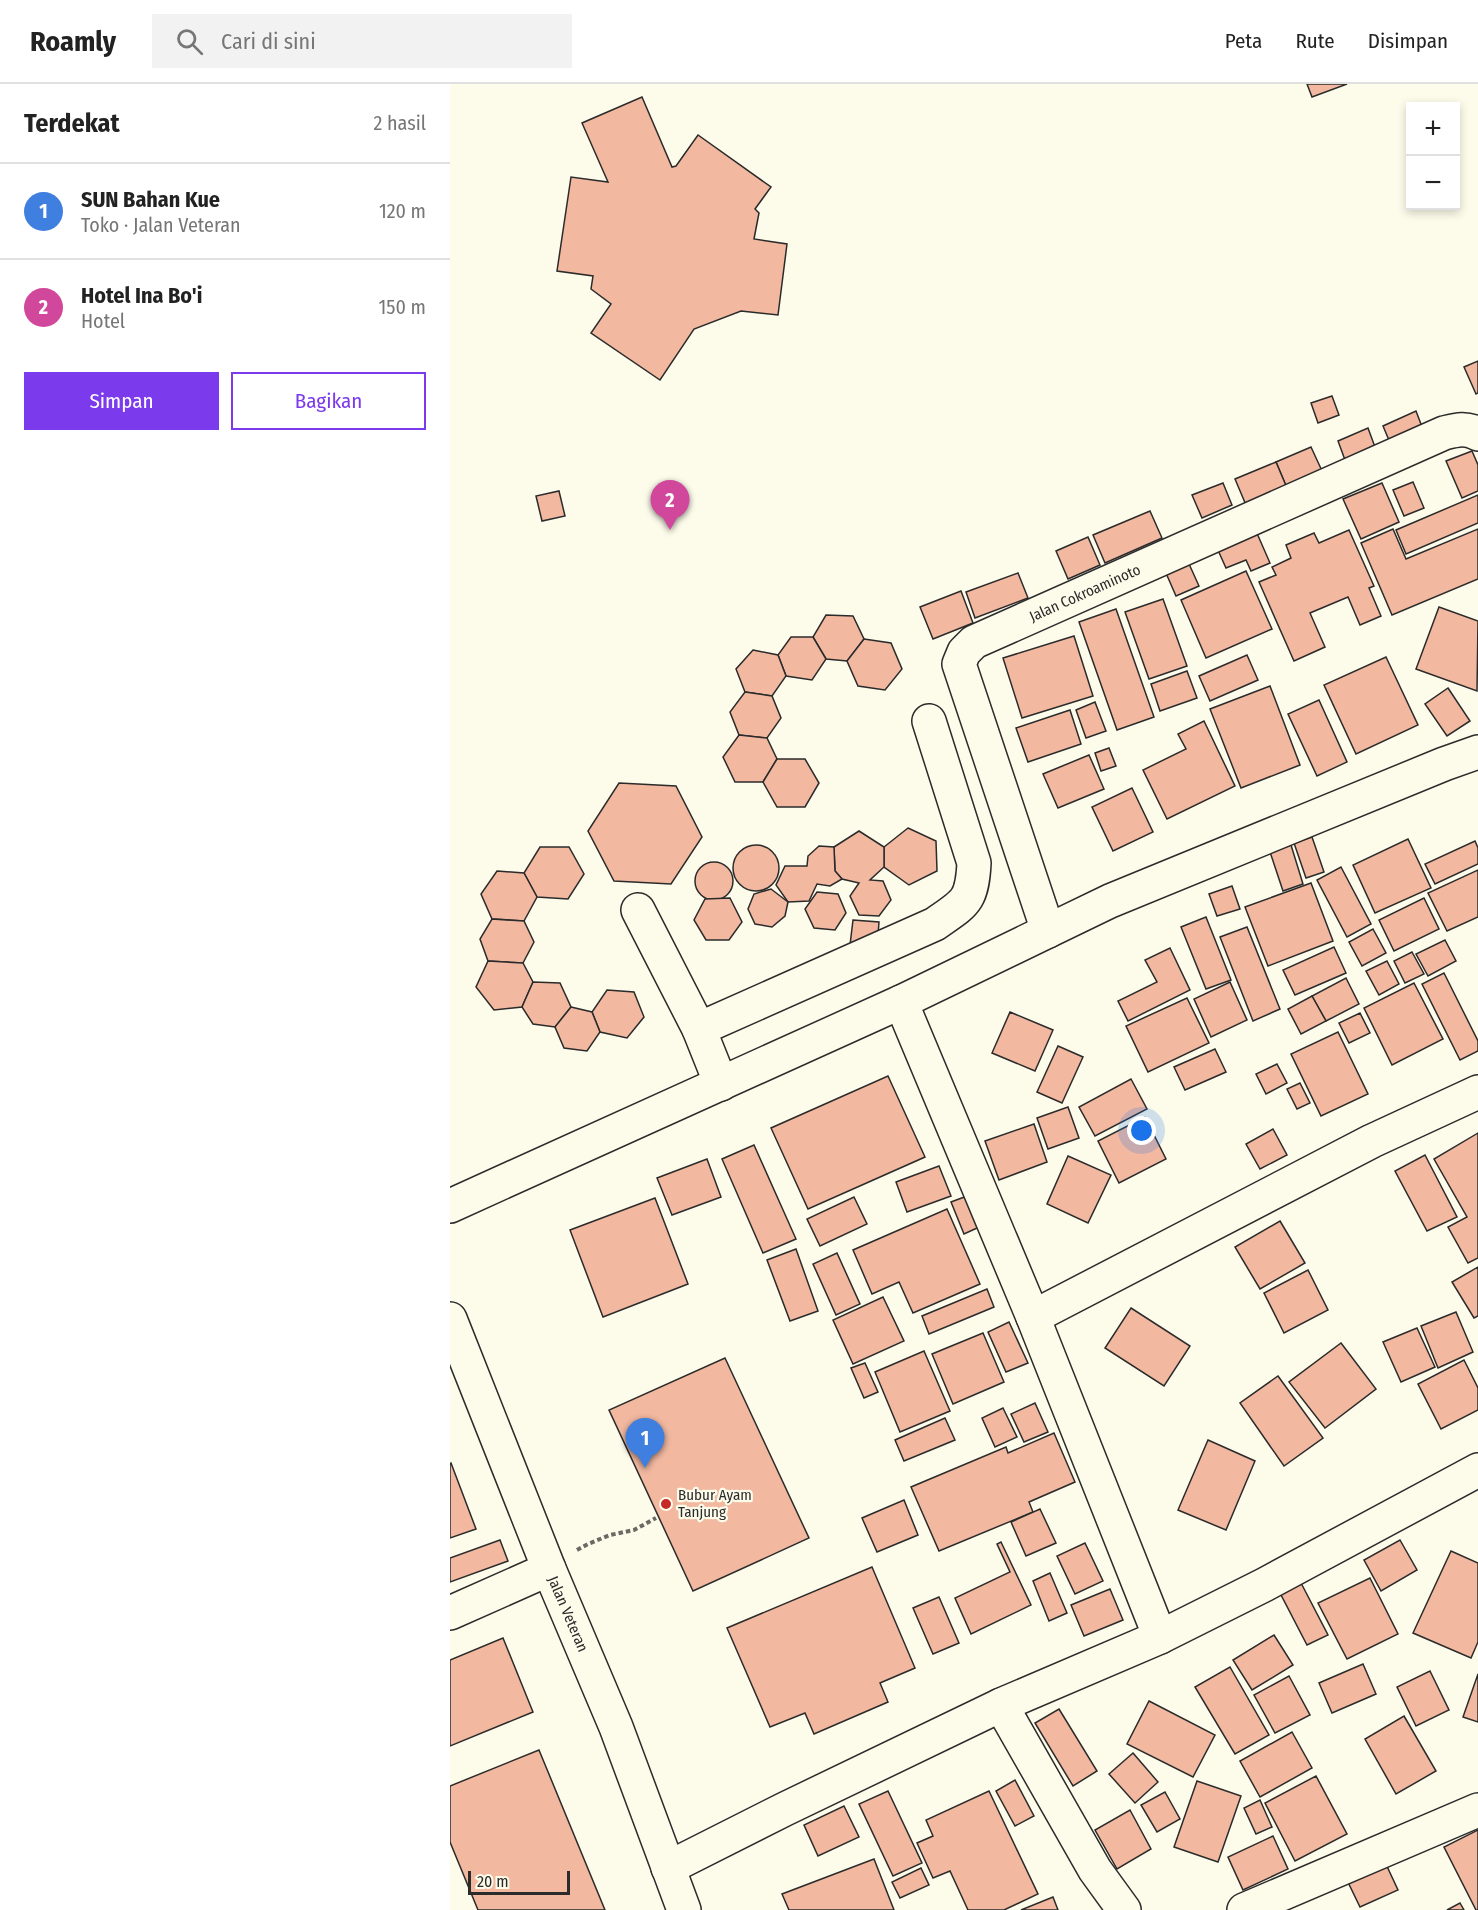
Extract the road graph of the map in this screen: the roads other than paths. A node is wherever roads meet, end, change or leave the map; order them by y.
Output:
1 (1478, 434) edge
2 (929, 721) dead end
3 (1478, 752) edge
4 (638, 910) dead end
5 (1048, 931) junction
6 (901, 1002) junction
7 (699, 1029) junction
8 (721, 1084) junction
9 (1478, 1092) edge
10 (450, 1206) edge
11 (1033, 1317) junction
12 (450, 1319) edge
13 (1478, 1470) edge
14 (549, 1569) junction
15 (450, 1613) edge
16 (1160, 1637) junction
17 (1001, 1705) junction
18 (1478, 1810) edge
19 (668, 1868) junction
20 (684, 1910) edge
21 (1124, 1910) edge
22 (1244, 1910) edge

1 - 5 street, Jalan Cokroaminoto
2 - 7 street
3 - 5 street
4 - 7 street
5 - 6 street
6 - 8 street
6 - 11 street
7 - 8 street
8 - 10 street
9 - 11 street
11 - 16 street
12 - 14 street, Jalan Veteran
13 - 16 street
14 - 15 street
14 - 19 street, Jalan Veteran
16 - 17 street
17 - 19 street
17 - 21 street
18 - 22 street
19 - 20 street, Jalan Veteran

